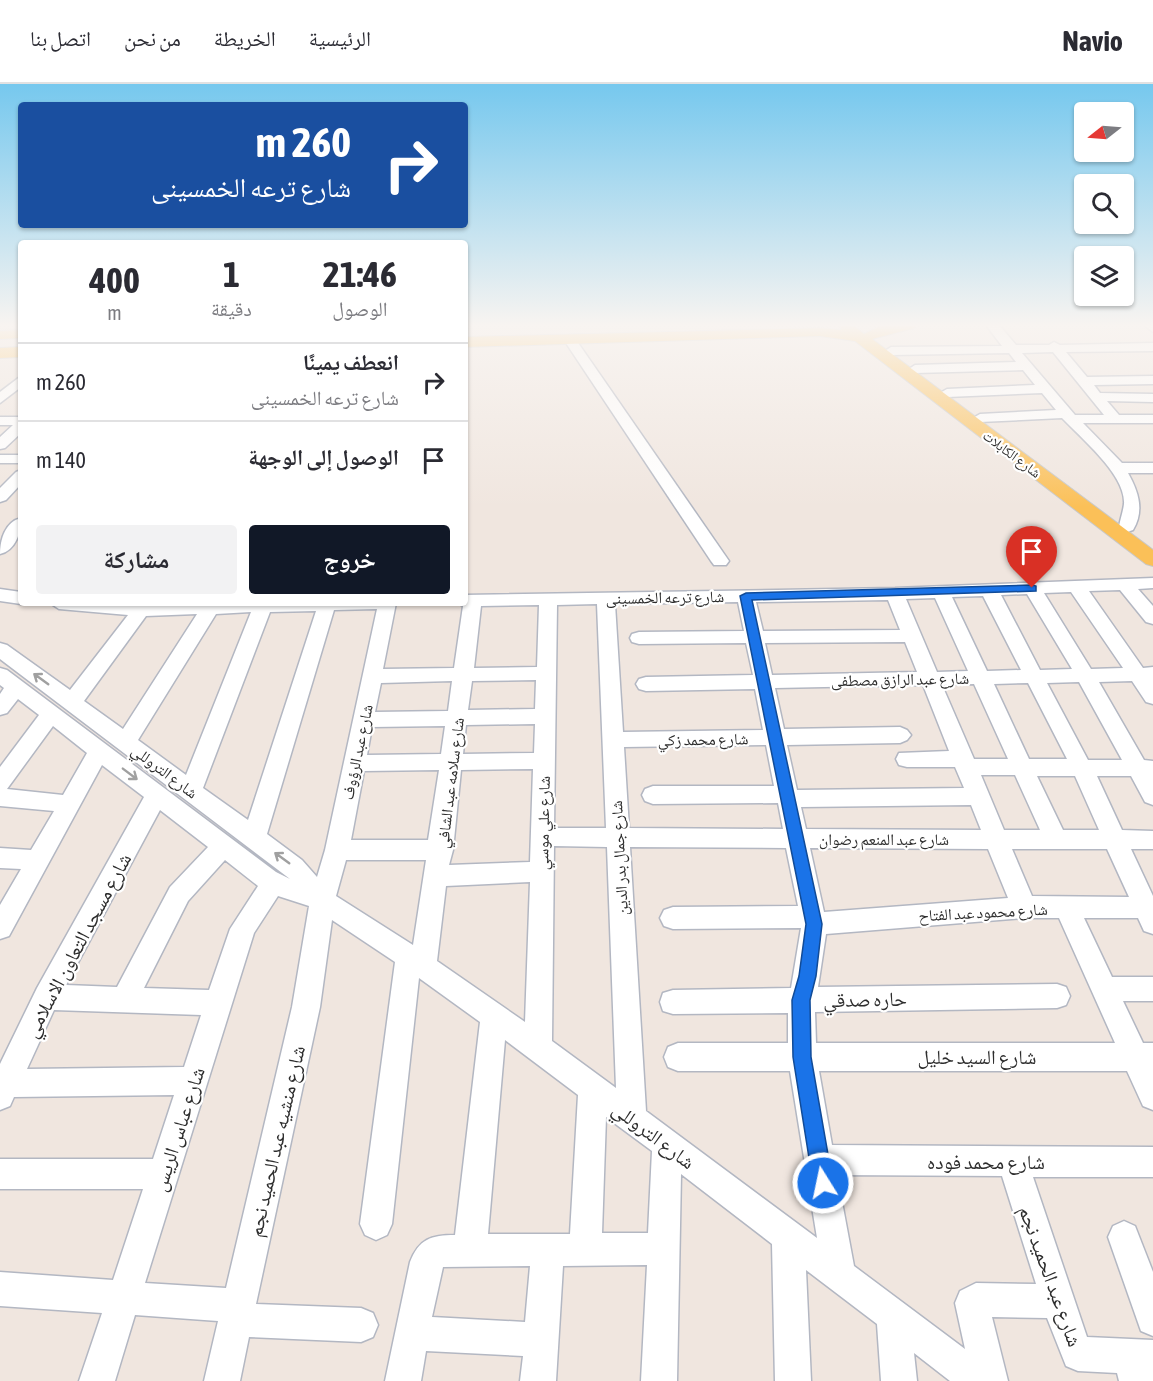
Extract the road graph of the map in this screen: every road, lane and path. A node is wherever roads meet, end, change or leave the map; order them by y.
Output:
1 (15, 386) edge
2 (601, 386) edge
3 (930, 386) edge
4 (937, 386) edge
5 (1042, 386) edge
6 (1087, 386) edge
7 (1045, 389) junction
8 (947, 393) junction
9 (1097, 397) junction
10 (1, 398) edge
11 (1153, 398) edge
12 (1068, 416) junction
13 (980, 418) junction
14 (1115, 419) junction
15 (1153, 419) edge
16 (0, 421) edge
17 (18, 423) edge
18 (18, 426) edge
19 (0, 445) edge
20 (0, 459) edge
21 (18, 459) edge
22 (1118, 468) junction
23 (1153, 468) edge
24 (18, 482) edge
25 (0, 497) edge
26 (18, 527) edge
27 (1127, 527) junction
28 (1153, 546) edge
29 (0, 549) edge
30 (1153, 560) edge
31 (720, 561) dead end
32 (1153, 583) edge
33 (1125, 585) junction
34 (1077, 587) junction
35 (1032, 588) junction
36 (989, 590) junction
37 (941, 592) junction
38 (895, 594) junction
39 (0, 595) edge
40 (746, 596) junction
41 (606, 597) junction
42 (18, 598) edge
43 (548, 599) junction
44 (469, 601) edge
45 (94, 606) edge
46 (263, 606) joint
47 (326, 606) edge
48 (386, 606) edge
49 (210, 608) junction
50 (141, 610) junction
51 (1153, 618) edge
52 (912, 636) junction
53 (754, 637) junction
54 (639, 638) dead end
55 (0, 649) edge
56 (546, 673) junction
57 (464, 674) junction
58 (1145, 674) edge
59 (1086, 675) junction
60 (372, 676) junction
61 (1035, 676) junction
62 (981, 677) junction
63 (929, 678) junction
64 (8, 681) edge
65 (763, 681) junction
66 (646, 684) dead end
67 (1153, 697) edge
68 (72, 702) junction
69 (0, 708) edge
70 (51, 714) junction
71 (545, 716) junction
72 (458, 718) junction
73 (363, 720) junction
74 (900, 735) dead end
75 (775, 738) junction
76 (613, 741) junction
77 (126, 742) junction
78 (99, 751) junction
79 (907, 759) dead end
80 (544, 761) junction
81 (452, 762) junction
82 (354, 763) junction
83 (964, 763) junction
84 (1023, 768) junction
85 (1082, 768) junction
86 (1145, 768) edge
87 (0, 783) edge
88 (191, 790) junction
89 (157, 795) junction
90 (653, 795) dead end
91 (978, 796) junction
92 (1153, 796) edge
93 (0, 797) edge
94 (787, 797) junction
95 (69, 804) junction
96 (254, 837) junction
97 (543, 837) junction
98 (618, 838) junction
99 (796, 838) junction
100 (996, 839) junction
101 (1056, 840) junction
102 (1115, 840) junction
103 (1153, 840) edge
104 (224, 846) junction
105 (337, 850) junction
106 (441, 850) junction
107 (0, 858) edge
108 (38, 860) junction
109 (542, 871) junction
110 (438, 876) junction
111 (273, 883) junction
112 (322, 900) junction
113 (1024, 907) junction
114 (1067, 908) junction
115 (1151, 913) edge
116 (673, 918) dead end
117 (814, 920) junction
118 (1, 923) edge
119 (416, 961) junction
120 (1104, 989) junction
121 (1153, 989) edge
122 (1057, 996) dead end
123 (46, 997) junction
124 (125, 999) junction
125 (801, 1000) junction
126 (673, 1002) dead end
127 (218, 1003) junction
128 (494, 1016) junction
129 (538, 1047) junction
130 (678, 1057) dead end
131 (802, 1057) junction
132 (1144, 1057) edge
133 (193, 1081) junction
134 (593, 1089) junction
135 (2, 1091) edge
136 (1153, 1096) edge
137 (632, 1118) junction
138 (667, 1145) junction
139 (819, 1160) junction
140 (1012, 1161) junction
141 (1153, 1162) edge
142 (0, 1174) edge
143 (163, 1174) junction
144 (376, 1224) dead end
145 (1124, 1237) dead end
146 (788, 1238) junction
147 (470, 1249) junction
148 (548, 1249) junction
149 (585, 1249) junction
150 (662, 1249) junction
151 (839, 1276) junction
152 (0, 1288) edge
153 (124, 1297) junction
154 (1058, 1301) junction
155 (238, 1313) junction
156 (892, 1316) junction
157 (1153, 1319) edge
158 (361, 1325) dead end
159 (412, 1333) junction
160 (541, 1340) junction
161 (1140, 1365) edge
162 (97, 1381) edge
163 (222, 1381) edge
164 (403, 1381) edge
165 (538, 1381) edge
166 (659, 1381) edge
167 (793, 1381) edge
168 (899, 1381) edge
169 (978, 1381) edge
170 (990, 1381) edge

1 - 10 street
2 - 31 street
3 - 30 main road, شارع الكابلات
4 - 8 main road, شارع الكابلات
5 - 7 street
6 - 9 street
7 - 8 street
7 - 12 street
8 - 13 main road, شارع الكابلات
9 - 11 street
9 - 14 street
12 - 13 street
12 - 14 street
12 - 22 street
13 - 27 main road, شارع الكابلات
14 - 15 street
16 - 17 street
18 - 19 street
20 - 21 street
22 - 23 street
22 - 27 street
24 - 25 street
26 - 29 street
27 - 28 main road, شارع الكابلات
32 - 33 street, شارع ترعه الخمسينى
33 - 34 street, شارع ترعه الخمسينى
33 - 51 street
34 - 35 street, شارع ترعه الخمسينى
34 - 58 street
35 - 36 street, شارع ترعه الخمسينى
35 - 59 street
36 - 37 street, شارع ترعه الخمسينى
36 - 61 street
37 - 38 street, شارع ترعه الخمسينى
37 - 62 street
38 - 40 street, شارع ترعه الخمسينى
38 - 52 street
39 - 42 street
40 - 41 street, شارع ترعه الخمسينى
40 - 53 street
41 - 43 street, شارع ترعه الخمسينى
41 - 76 street, شارع جمال بدر الدين
43 - 44 street, شارع ترعه الخمسينى
43 - 56 street, شارع علي موسي
44 - 57 street, شارع سلامه عبد الشافي
45 - 50 street
46 - 49 street
46 - 88 street
47 - 96 street
48 - 60 street, شارع عبد الرؤوف
49 - 50 street
49 - 77 street
50 - 68 street
52 - 53 street
52 - 63 street
53 - 54 street
53 - 65 street
68 -> 55 street, شارع التروللي
56 - 57 street
56 - 71 street, شارع علي موسي
57 - 60 street
57 - 72 street, شارع سلامه عبد الشافي
58 - 59 street, شارع عبد الرازق مصطفى
58 - 67 street
59 - 61 street, شارع عبد الرازق مصطفى
59 - 86 street
60 - 73 street, شارع عبد الرؤوف
61 - 62 street, شارع عبد الرازق مصطفى
61 - 85 street
62 - 63 street, شارع عبد الرازق مصطفى
62 - 84 street
63 - 65 street, شارع عبد الرازق مصطفى
63 - 83 street
64 - 69 street
64 - 70 street, شارع التروللي
65 - 66 street, شارع عبد الرازق مصطفى
65 - 75 street
68 - 77 street, شارع التروللي
70 - 78 street, شارع التروللي
70 - 87 street
71 - 72 street
71 - 80 street, شارع علي موسي
72 - 73 street
72 - 81 street, شارع سلامه عبد الشافي
73 - 82 street, شارع عبد الرؤوف
74 - 75 street, شارع محمد زكي
75 - 76 street, شارع محمد زكي
75 - 94 street
76 - 98 street, شارع جمال بدر الدين
77 - 88 street, شارع التروللي
78 -> 89 street, شارع التروللي
78 - 95 street
79 - 83 street
80 - 81 street
80 - 97 street, شارع علي موسي
81 - 82 street
81 - 106 street, شارع سلامه عبد الشافي
82 - 105 street, شارع عبد الرؤوف
83 - 84 street
83 - 91 street
84 - 85 street
84 - 101 street
85 - 86 street
85 - 102 street
86 - 92 street
88 - 96 street, شارع التروللي
89 - 104 street, شارع التروللي
89 - 123 street, شارع مسجد التعاون الاسلامي
90 - 94 street
91 - 94 street
91 - 100 street
93 - 95 street
94 - 99 street
95 - 108 street
112 -> 96 street, شارع التروللي
97 - 98 street, شارع عبد المنعم رضوان
97 - 109 street, شارع علي موسي
98 - 99 street, شارع عبد المنعم رضوان
98 - 137 street, شارع جمال بدر الدين
99 - 100 street, شارع عبد المنعم رضوان
99 - 117 street
100 - 101 street, شارع عبد المنعم رضوان
100 - 113 street
101 - 102 street, شارع عبد المنعم رضوان
102 - 103 street, شارع عبد المنعم رضوان
102 - 115 street
104 - 111 street, شارع التروللي
104 - 124 street
105 - 106 street
105 - 112 street, شارع عبد الرؤوف
106 - 110 street, شارع سلامه عبد الشافي
107 - 108 street
108 - 118 street
109 - 110 street
109 - 129 street, شارع علي موسي
110 - 119 street, شارع سلامه عبد الشافي
111 - 112 street, شارع التروللي
111 - 127 street, شارع عباس الريس
112 - 119 street, شارع التروللي
112 - 155 street, شارع منشيه عبد الحميد نجم
113 - 114 street, شارع محمود عبد الفتاح
113 - 117 street, شارع محمود عبد الفتاح
114 - 115 street, شارع محمود عبد الفتاح
114 - 120 street
116 - 117 street, شارع محمود عبد الفتاح
117 - 125 street
119 - 128 street, شارع التروللي
119 - 144 street, شارع سلامه عبد الشافي
120 - 121 street
120 - 132 street
122 - 125 street, حاره صدقي
123 - 124 street
123 - 135 street, شارع مسجد التعاون الاسلامي
124 - 127 street
125 - 126 street, حاره صدقي
125 - 131 street
127 - 133 street, شارع عباس الريس
128 - 129 street, شارع التروللي
128 - 147 street
129 - 134 street, شارع التروللي
130 - 131 street, شارع السيد خليل
131 - 132 street, شارع السيد خليل
131 - 139 street
132 - 136 street
133 - 135 street
133 - 143 street, شارع عباس الريس
134 - 137 street, شارع التروللي
134 - 149 street
137 - 138 street, شارع التروللي
138 - 146 street, شارع التروللي
138 - 150 street
139 - 140 street, شارع محمد فوده
139 - 151 street
140 - 141 street, شارع محمد فوده
140 - 154 street, شارع عبد الحميد نجم
142 - 143 street
143 - 153 street, شارع عباس الريس
145 - 157 street
146 - 151 street, شارع التروللي
146 - 167 street
147 - 148 street
147 - 159 street
148 - 149 street
148 - 160 street
149 - 150 street
150 - 166 street
151 - 156 street, شارع التروللي
152 - 153 street
153 - 155 street
153 - 162 street, شارع عباس الريس
154 - 161 street, شارع عبد الحميد نجم
154 - 170 street
155 - 158 street
155 - 163 street, شارع منشيه عبد الحميد نجم
156 - 168 street
156 - 169 street, شارع التروللي
159 - 160 street
159 - 164 street
160 - 165 street

